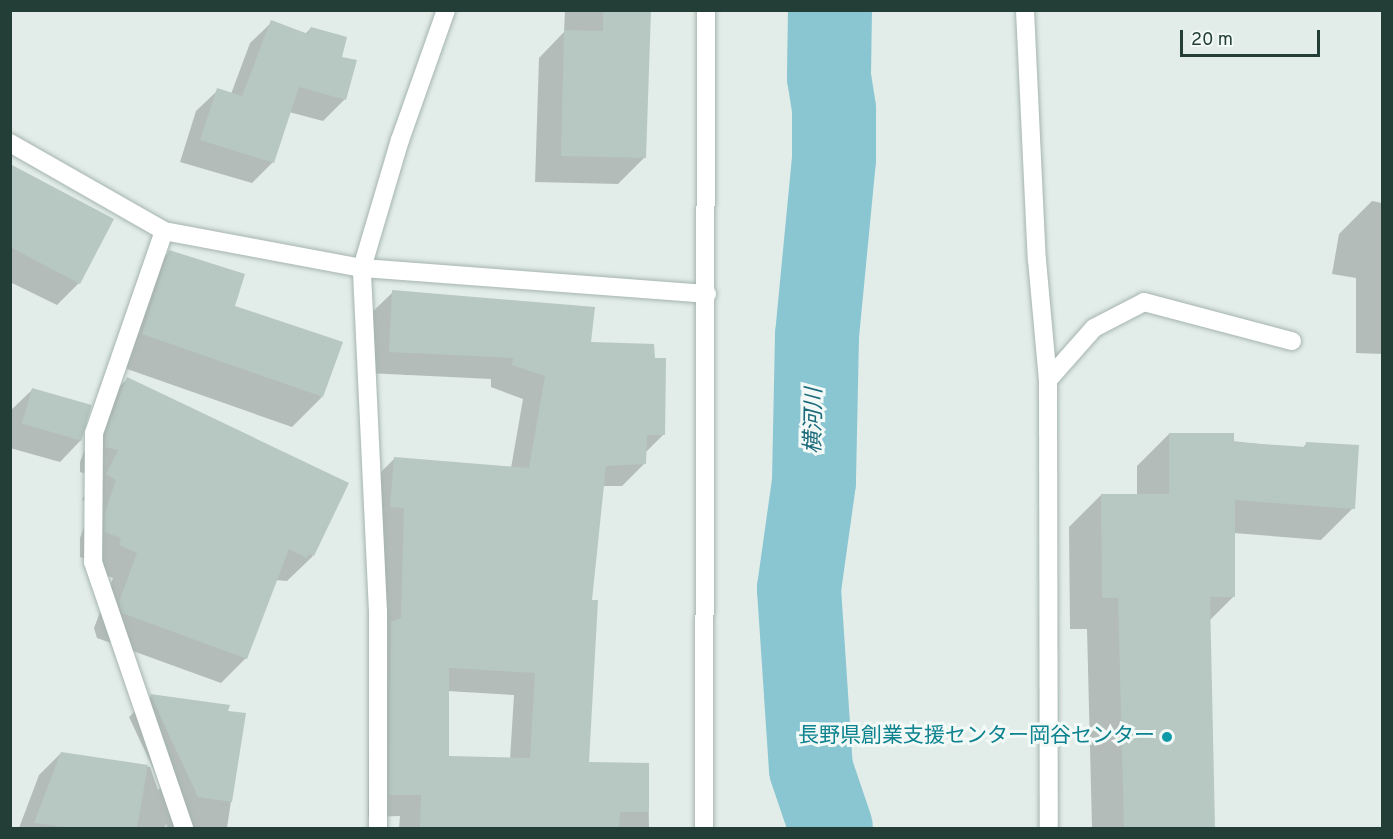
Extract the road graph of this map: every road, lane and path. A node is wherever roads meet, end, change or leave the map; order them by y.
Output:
1 (446, 10) edge
2 (706, 10) edge
3 (1025, 10) edge
4 (10, 142) edge
5 (165, 231) junction
6 (362, 268) junction
7 (707, 294) junction
8 (1292, 341) dead end
9 (1048, 380) junction
10 (184, 828) edge
11 (378, 828) edge
12 (704, 828) edge
13 (1049, 828) edge

1 - 6 street
2 - 7 street
3 - 9 street
4 - 5 street
5 - 6 street
5 - 10 street
6 - 7 street
6 - 11 street
7 - 12 street
8 - 9 street
9 - 13 street

